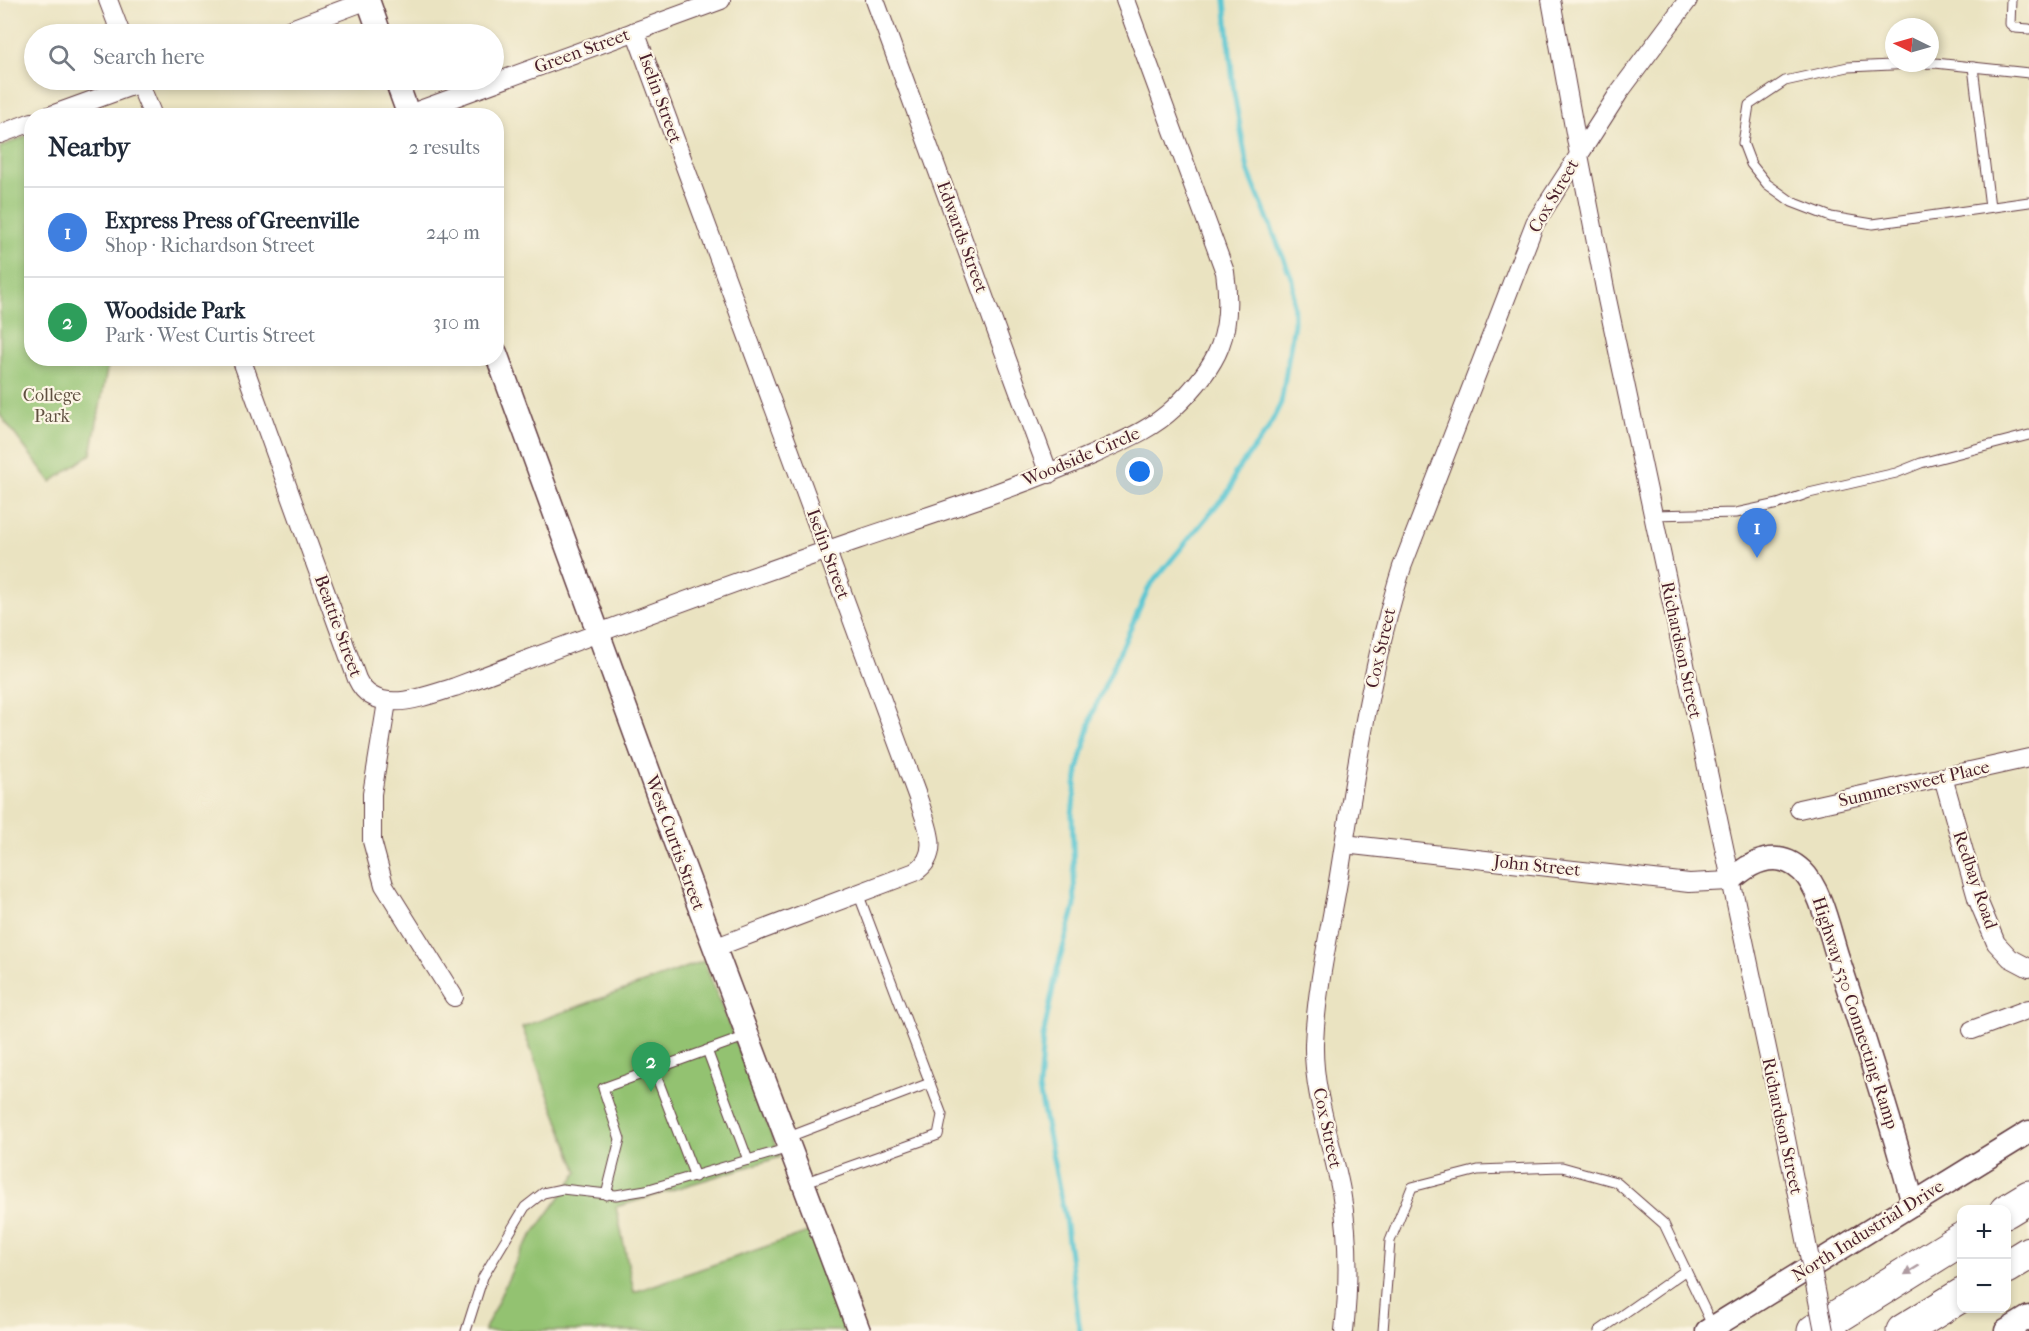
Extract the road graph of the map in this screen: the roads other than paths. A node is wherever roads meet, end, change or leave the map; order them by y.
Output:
1 (108, 0) edge
2 (368, 0) edge
3 (721, 0) edge
4 (875, 0) edge
5 (1125, 0) edge
6 (1551, 0) edge
7 (1688, 0) edge
8 (2011, 0) edge
9 (117, 24) edge
10 (304, 24) edge
11 (376, 24) edge
12 (2029, 29) edge
13 (635, 31) junction
14 (1973, 67) junction
15 (2029, 73) edge
16 (504, 80) edge
17 (116, 90) edge
18 (145, 90) edge
19 (400, 90) edge
20 (476, 90) edge
21 (70, 108) edge
22 (151, 108) edge
23 (406, 108) edge
24 (428, 108) edge
25 (24, 125) edge
26 (0, 134) edge
27 (1579, 155) junction
28 (2029, 202) edge
29 (1990, 207) junction
30 (245, 366) edge
31 (501, 366) edge
32 (2029, 435) edge
33 (1049, 474) junction
34 (1653, 515) junction
35 (826, 550) junction
36 (599, 633) junction
37 (387, 702) junction
38 (2029, 758) edge
39 (1942, 777) junction
40 (1799, 809) dead end
41 (1344, 844) junction
42 (1730, 881) junction
43 (858, 893) junction
44 (714, 948) junction
45 (2029, 968) edge
46 (454, 997) dead end
47 (2029, 1009) edge
48 (1972, 1030) dead end
49 (747, 1036) junction
50 (707, 1050) junction
51 (654, 1070) junction
52 (930, 1083) junction
53 (2029, 1132) edge
54 (787, 1143) junction
55 (748, 1160) junction
56 (695, 1177) junction
57 (803, 1183) junction
58 (606, 1195) junction
59 (2029, 1197) edge
60 (1913, 1204) junction
61 (2011, 1208) edge
62 (1957, 1242) edge
63 (2029, 1252) edge
64 (2011, 1263) edge
65 (1686, 1270) junction
66 (1957, 1297) edge
67 (2029, 1317) edge
68 (1710, 1329) edge
69 (466, 1331) edge
70 (859, 1331) edge
71 (1344, 1331) edge
72 (1383, 1331) edge
73 (1599, 1331) edge
74 (1814, 1331) edge
75 (1824, 1331) edge
76 (1903, 1331) edge
77 (2006, 1331) edge

1 - 9 street
2 - 10 street
2 - 11 street
3 - 13 street, Green Street
4 - 33 street, Edwards Street
5 - 33 street, Woodside Circle
6 - 27 street, Cox Street
7 - 27 street
8 - 12 lane
13 - 16 street, Green Street
13 - 35 street, Iselin Street
14 - 15 lane
14 - 29 lane
14 - 29 lane
17 - 21 street
18 - 22 street
19 - 23 street
20 - 24 street, Green Street
25 - 26 street
27 - 34 street, Richardson Street
27 - 41 street, Cox Street
28 - 29 lane
30 - 37 street, Beattie Street
31 - 36 street, West Curtis Street
32 - 34 lane
33 - 35 street, Woodside Circle
34 - 42 street, Richardson Street
35 - 36 street, Woodside Circle
35 - 43 street, Iselin Street
36 - 37 street
36 - 44 street, West Curtis Street
37 - 46 street
38 - 39 street, Summersweet Place
39 - 40 street, Summersweet Place
39 - 45 street, Redbay Road
41 - 42 street, John Street
41 - 71 street, Cox Street
42 - 60 street, Highway 530 Connecting Ramp
42 - 75 street, Richardson Street, bridge
43 - 44 street, Iselin Street
43 - 52 lane
44 - 49 street, West Curtis Street
47 - 48 street
49 - 50 lane
49 - 54 street, West Curtis Street
50 - 51 lane
50 - 55 lane
51 - 56 lane
51 - 58 lane
52 - 54 lane
52 - 57 lane
53 - 60 street, North Industrial Drive
54 - 55 lane
54 - 57 street, West Curtis Street
55 - 56 lane
56 - 58 lane
57 - 70 street, West Curtis Street
58 - 69 lane
59 - 61 highway
60 - 68 street, North Industrial Drive
62 -> 74 highway
63 - 64 highway
65 - 68 lane
65 - 72 lane
65 - 73 lane
66 - 76 highway
67 - 77 street

